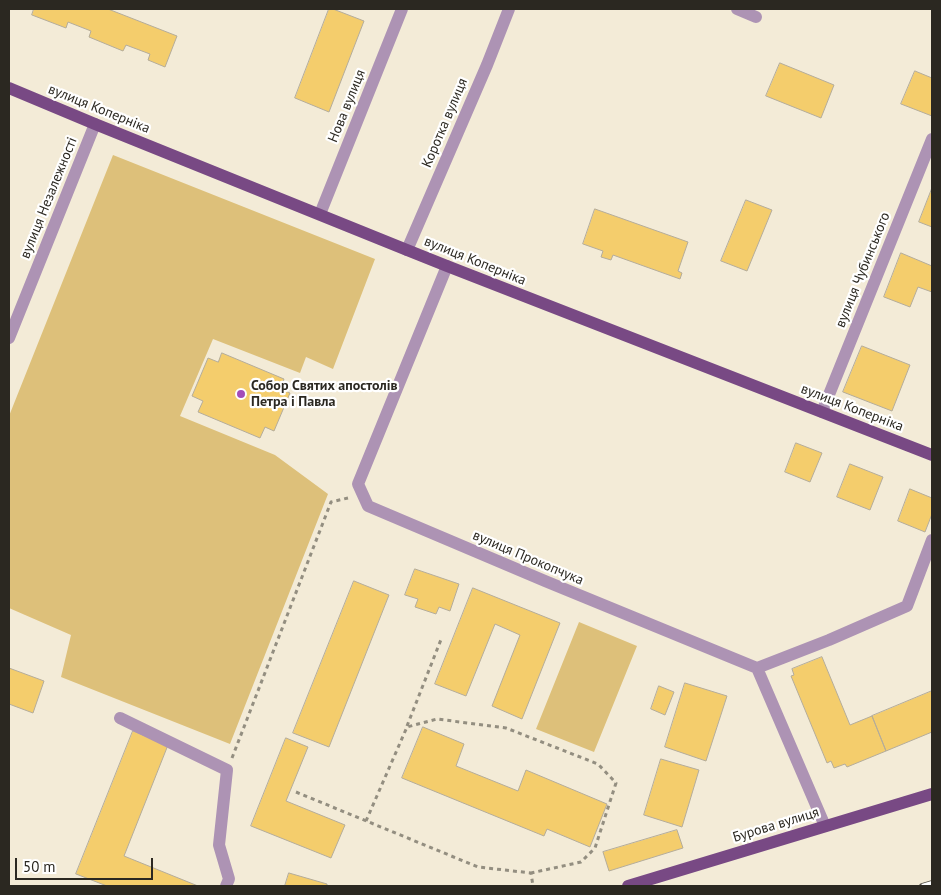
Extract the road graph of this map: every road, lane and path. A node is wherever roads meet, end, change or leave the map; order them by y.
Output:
1 (402, 9) edge
2 (509, 9) edge
3 (737, 9) edge
4 (756, 17) dead end
5 (9, 88) edge
6 (95, 124) junction
7 (932, 139) edge
8 (320, 214) junction
9 (407, 250) junction
10 (447, 266) junction
11 (9, 338) edge
12 (822, 412) junction
13 (932, 455) edge
14 (362, 494) junction
15 (932, 540) edge
16 (442, 637) dead end
17 (757, 668) junction
18 (120, 718) dead end
19 (407, 727) junction
20 (227, 770) junction
21 (296, 792) dead end
22 (932, 794) edge
23 (366, 821) junction
24 (825, 826) junction
25 (531, 873) junction
26 (226, 886) edge
27 (533, 886) edge
28 (628, 886) edge

1 - 8 street, Нова вулиця
2 - 9 street, Коротка вулиця
3 - 4 street
5 - 6 main road, вулиця Коперніка
6 - 8 main road, вулиця Коперніка
6 - 11 street, вулиця Незалежності
7 - 12 street, вулиця Чубинського
8 - 9 main road, вулиця Коперніка
9 - 10 main road, вулиця Коперніка
10 - 12 main road, вулиця Коперніка
10 - 14 street
12 - 13 main road, вулиця Коперніка
14 - 17 street, вулиця Прокопчука
14 - 20 path
15 - 17 street
16 - 19 path
17 - 24 street
18 - 20 street
19 - 23 path
19 - 25 path
20 - 26 street
21 - 23 path
22 - 24 main road, Бурова вулиця
23 - 25 path
24 - 28 main road, Бурова вулиця
25 - 27 path

